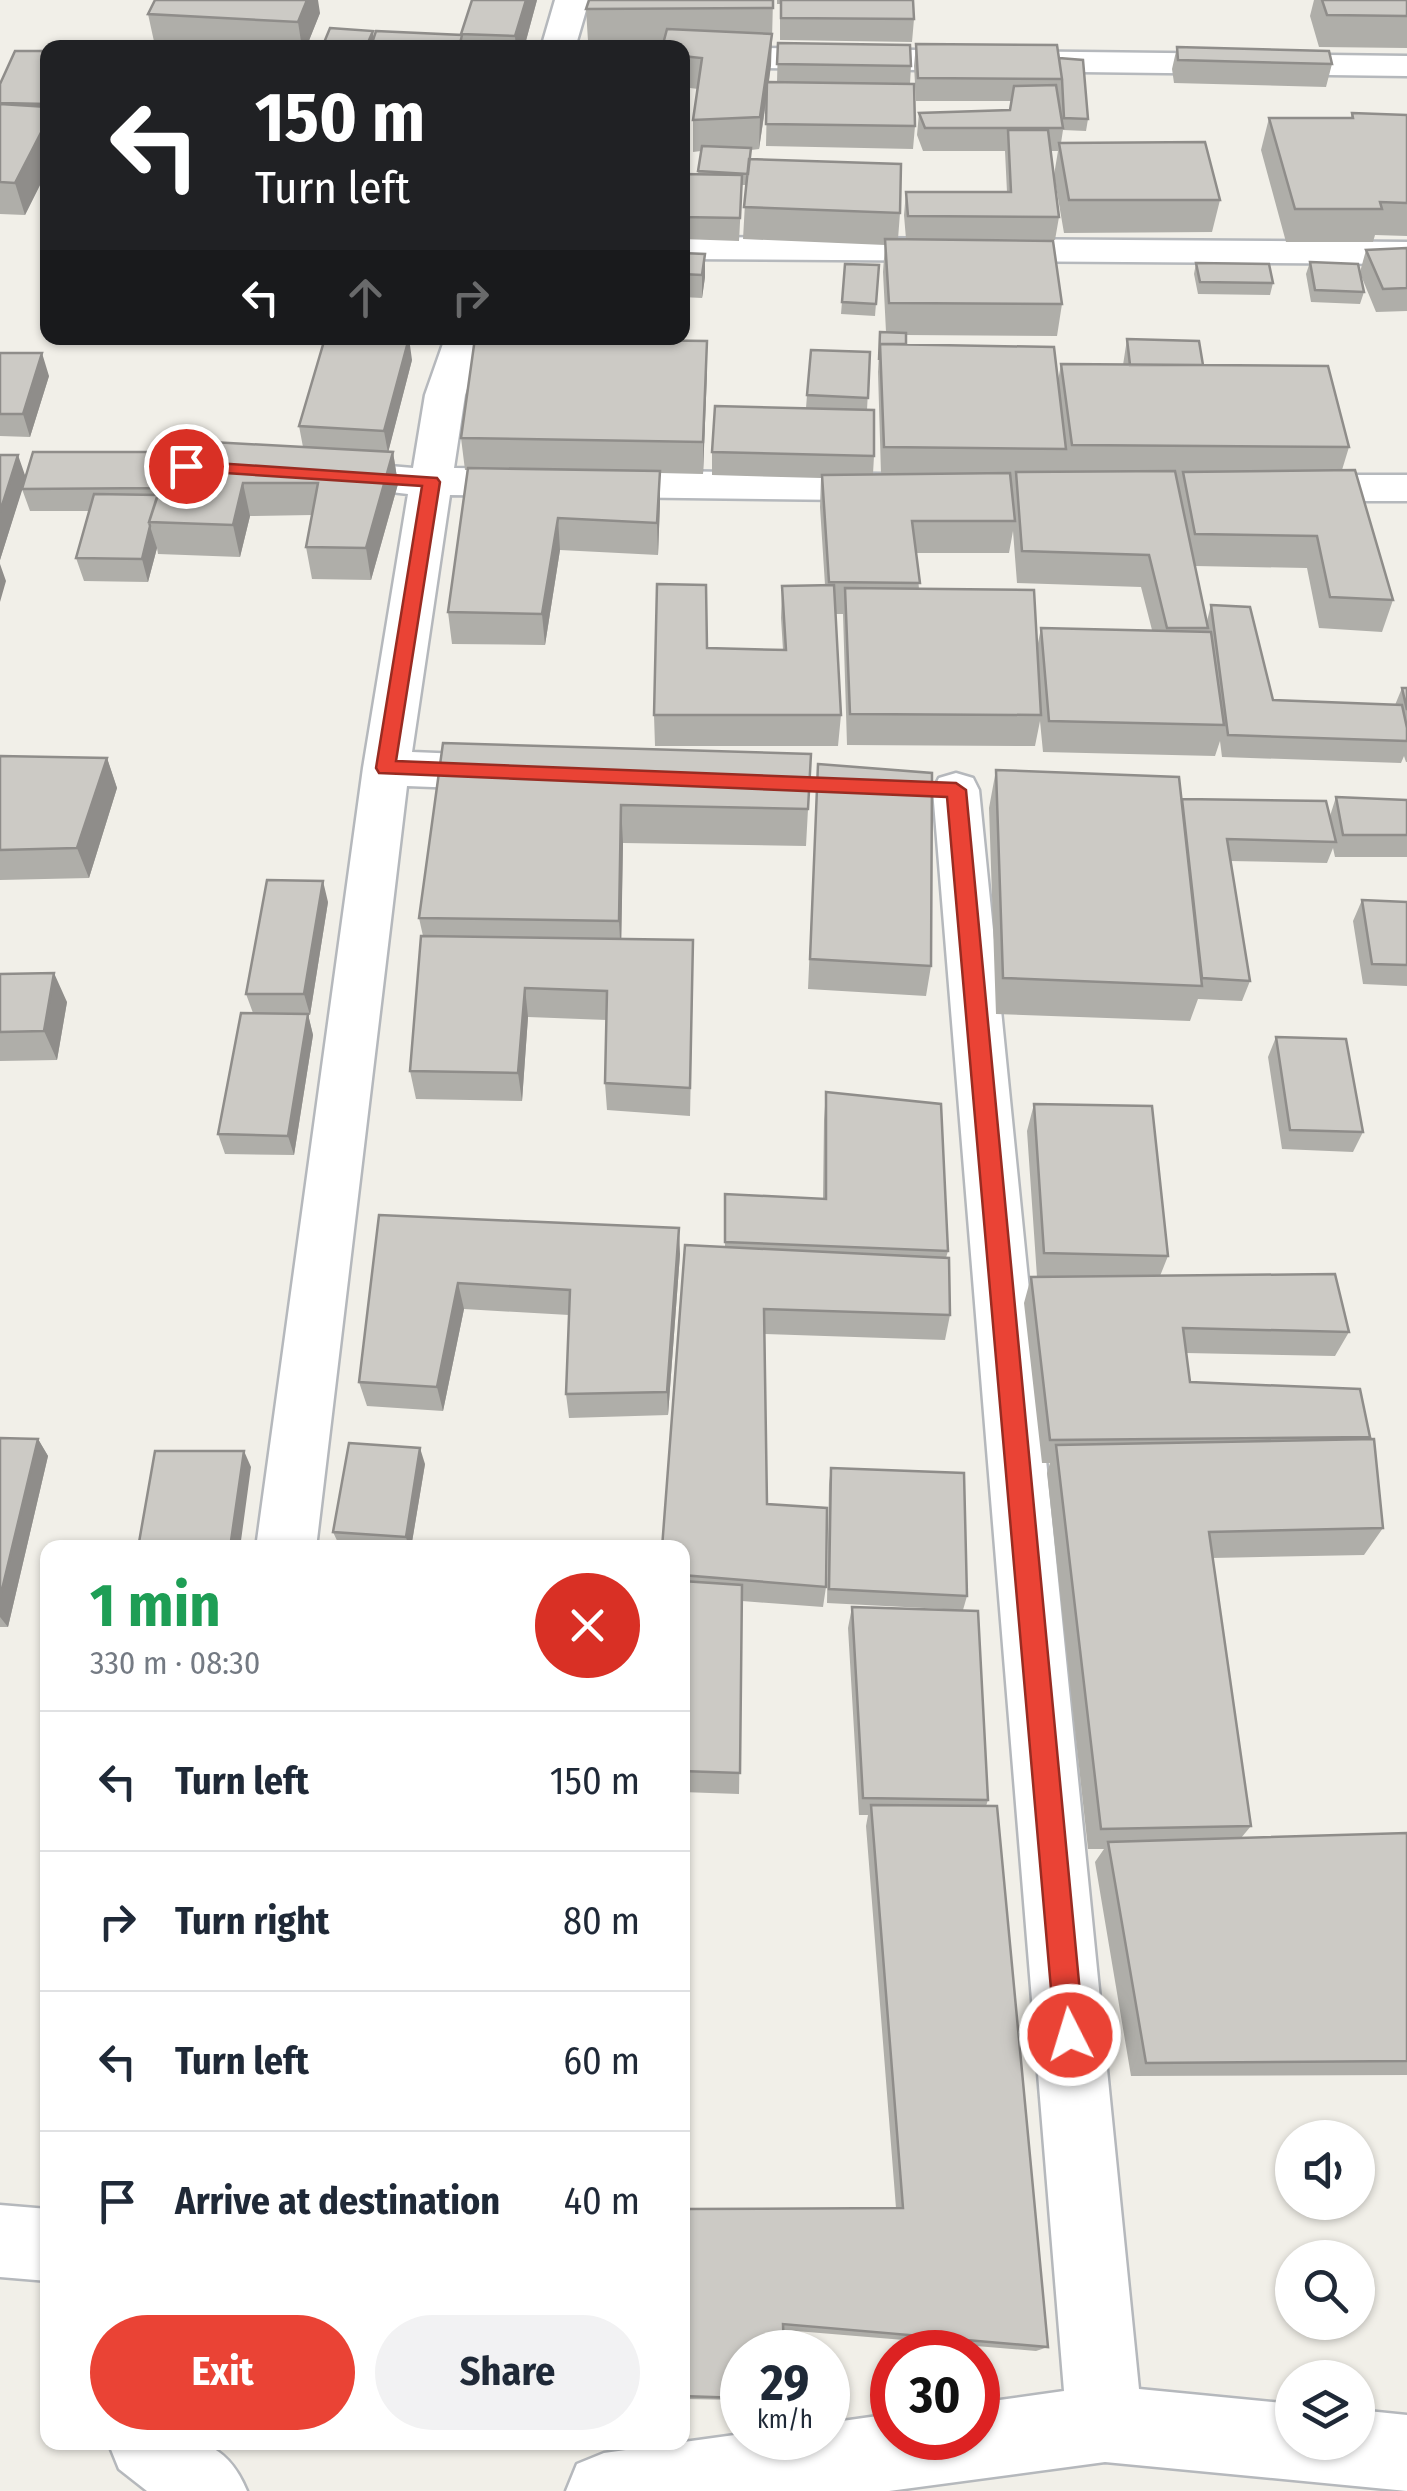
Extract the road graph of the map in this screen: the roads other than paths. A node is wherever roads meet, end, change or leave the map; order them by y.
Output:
1 (572, 0) edge
2 (560, 40) edge
3 (690, 56) edge
4 (1407, 66) edge
5 (690, 248) edge
6 (1407, 253) edge
7 (462, 345) edge
8 (288, 470) edge
9 (431, 482) junction
10 (1251, 488) edge
11 (1407, 488) edge
12 (1136, 490) edge
13 (386, 768) junction
14 (563, 775) edge
15 (956, 790) dead end
16 (287, 1540) edge
17 (0, 2241) edge
18 (40, 2244) edge
19 (1105, 2424) junction
20 (1275, 2440) edge
21 (156, 2450) edge
22 (1375, 2450) edge
23 (1407, 2453) edge
24 (209, 2491) edge
25 (604, 2491) edge

1 - 2 street
3 - 4 street
5 - 6 street
7 - 9 street
8 - 9 street
9 - 12 street
9 - 13 street
10 - 11 street
13 - 14 street
13 - 16 street
15 - 19 street
17 - 18 street
19 - 20 street
19 - 25 street
21 - 24 street
22 - 23 street

